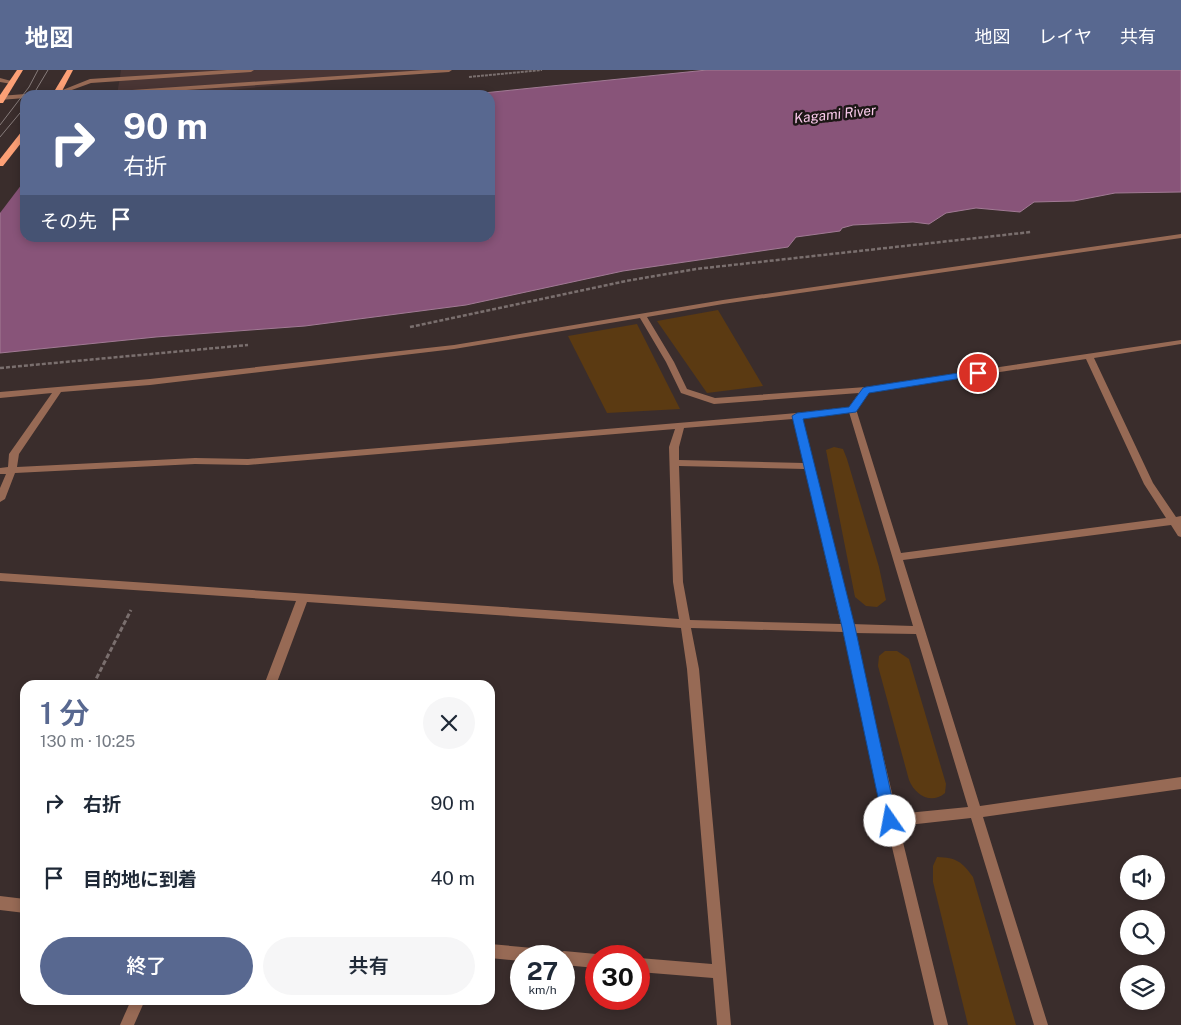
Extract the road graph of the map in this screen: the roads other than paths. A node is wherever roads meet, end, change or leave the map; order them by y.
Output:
1 (20, 70) edge
2 (70, 70) edge
3 (251, 70) edge
4 (449, 70) edge
5 (220, 71) edge
6 (0, 80) edge
7 (12, 82) junction
8 (58, 90) edge
9 (68, 90) edge
10 (160, 90) edge
11 (20, 97) edge
12 (1, 99) edge
13 (20, 139) edge
14 (0, 164) edge
15 (1181, 236) edge
16 (643, 316) junction
17 (1181, 342) edge
18 (1090, 356) junction
19 (59, 389) junction
20 (866, 390) junction
21 (0, 395) edge
22 (852, 410) junction
23 (797, 416) junction
24 (680, 428) junction
25 (675, 463) junction
26 (809, 466) junction
27 (12, 470) junction
28 (0, 471) edge
29 (0, 499) edge
30 (1177, 521) edge
31 (1181, 533) edge
32 (897, 557) junction
33 (0, 577) edge
34 (303, 598) junction
35 (685, 624) junction
36 (848, 627) junction
37 (920, 630) junction
38 (272, 680) edge
39 (1181, 783) edge
40 (976, 812) junction
41 (890, 821) junction
42 (0, 903) edge
43 (20, 905) edge
44 (495, 951) edge
45 (510, 953) edge
46 (650, 966) edge
47 (720, 972) junction
48 (136, 1005) edge
49 (127, 1025) edge
50 (724, 1025) edge
51 (941, 1025) edge
52 (1042, 1025) edge

1 - 7 main road
2 - 8 main road
3 - 5 street
4 - 10 street
5 - 9 street
6 - 7 street
7 - 12 main road
11 - 12 street
13 - 14 main road
15 - 16 street
16 - 19 street
16 - 20 street
17 - 18 street
18 - 20 street
18 - 30 street
19 - 21 street
19 - 27 street
20 - 22 street
22 - 23 street
22 - 32 street
23 - 24 street
23 - 26 street
24 - 25 street
24 - 27 street
25 - 26 street
25 - 35 street
26 - 36 street
27 - 28 street
27 - 29 street
30 - 31 street
30 - 32 street
32 - 37 street
33 - 34 street
34 - 35 street
34 - 38 street
35 - 36 street
35 - 47 street
36 - 37 street
36 - 41 street
37 - 40 street
39 - 40 street
40 - 41 street
40 - 52 street
41 - 51 street
42 - 43 street
44 - 45 street
46 - 47 street
47 - 50 street
48 - 49 street

